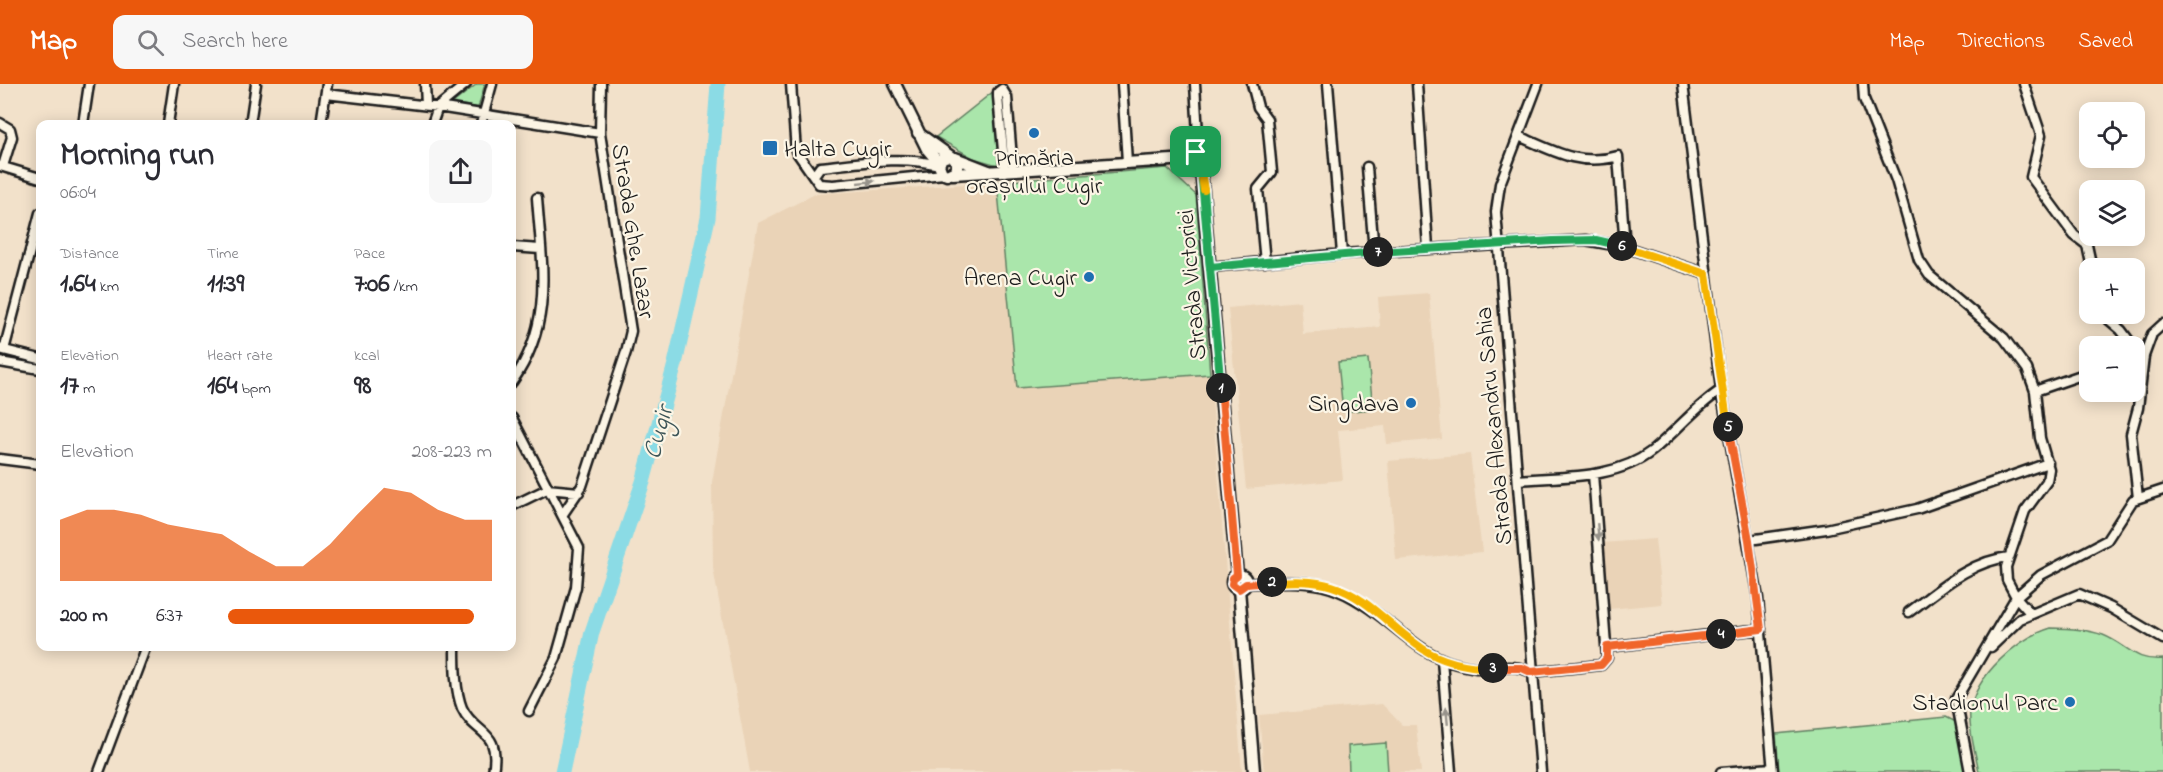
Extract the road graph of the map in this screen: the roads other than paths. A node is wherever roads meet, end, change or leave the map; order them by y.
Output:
1 (89, 84) edge
2 (174, 84) edge
3 (256, 84) edge
4 (424, 84) edge
5 (466, 84) edge
6 (492, 84) edge
7 (601, 84) edge
8 (791, 84) edge
9 (895, 84) edge
10 (1122, 84) edge
11 (1195, 84) edge
12 (1252, 84) edge
13 (1328, 84) edge
14 (1417, 84) edge
15 (1538, 84) edge
16 (1683, 84) edge
17 (1863, 84) edge
18 (2024, 84) edge
19 (326, 89) edge
20 (1003, 97) dead end
21 (426, 105) junction
22 (438, 106) junction
23 (83, 120) edge
24 (169, 120) edge
25 (251, 120) edge
26 (322, 120) edge
27 (433, 120) edge
28 (482, 120) edge
29 (0, 123) edge
30 (516, 124) edge
31 (600, 133) junction
32 (918, 133) junction
33 (1519, 136) junction
34 (1199, 152) junction
35 (952, 157) junction
36 (1188, 159) junction
37 (1127, 162) junction
38 (2, 166) edge
39 (1367, 167) dead end
40 (944, 169) junction
41 (1201, 170) junction
42 (1004, 172) junction
43 (814, 174) junction
44 (36, 177) edge
45 (537, 198) dead end
46 (36, 227) edge
47 (1498, 244) junction
48 (516, 247) edge
49 (1625, 247) junction
50 (1428, 248) junction
51 (540, 249) junction
52 (1374, 252) junction
53 (1342, 255) junction
54 (2090, 258) edge
55 (1266, 262) junction
56 (1210, 267) junction
57 (1706, 274) junction
58 (2114, 324) edge
59 (2163, 324) edge
60 (2125, 336) edge
61 (2145, 347) edge
62 (2, 349) edge
63 (36, 358) edge
64 (0, 362) edge
65 (36, 368) edge
66 (516, 375) edge
67 (2079, 376) edge
68 (1721, 390) junction
69 (2035, 391) junction
70 (2138, 402) edge
71 (516, 426) edge
72 (0, 459) edge
73 (2048, 463) junction
74 (36, 464) edge
75 (1593, 474) junction
76 (1518, 480) junction
77 (547, 489) junction
78 (2163, 490) edge
79 (579, 492) junction
80 (2138, 498) junction
81 (516, 504) edge
82 (563, 514) junction
83 (1749, 540) junction
84 (2009, 557) junction
85 (1242, 586) junction
86 (2016, 597) junction
87 (1909, 612) dead end
88 (2031, 614) junction
89 (1761, 629) junction
90 (2163, 639) edge
91 (1607, 647) junction
92 (144, 651) edge
93 (455, 651) edge
94 (1984, 655) junction
95 (1442, 660) junction
96 (1531, 672) junction
97 (529, 711) dead end
98 (1772, 770) edge
99 (99, 772) edge
100 (493, 772) edge
101 (1254, 772) edge
102 (1451, 772) edge
103 (1541, 772) edge
104 (1720, 772) edge
105 (1970, 772) edge

1 - 23 street
2 - 24 street
3 - 25 street
4 - 21 street
5 - 22 street
6 - 28 street
7 - 31 street, Strada Ghe. Lazar
8 - 43 street
9 - 32 main road
10 - 37 street
11 - 34 street
12 - 55 street
13 - 53 street
14 - 50 street
15 - 33 street, Strada Alexandru Sahia
16 - 57 street
17 - 69 street
18 - 54 street
19 - 21 street
19 - 26 street
20 - 42 street
21 - 22 street
22 - 27 street
22 - 28 street
29 - 38 street
30 - 31 street
31 - 79 street, Strada Ghe. Lazar
32 - 35 main road
32 - 40 main road
33 - 47 street, Strada Alexandru Sahia
33 - 49 street
34 - 36 main road
34 - 41 main road
35 - 40 main road
35 - 40 main road
35 - 42 main road
36 - 37 main road
36 - 41 main road
37 - 42 main road
38 - 44 street
39 - 52 street
40 - 42 main road
40 - 43 street
43 -> 40 street
41 - 56 main road, Strada Victoriei
45 - 51 street
46 - 62 street
47 - 49 street
47 - 50 street
47 - 76 street, Strada Alexandru Sahia
48 - 51 street
49 - 57 street
50 - 52 street
51 - 66 street
52 - 53 street
53 - 55 street
55 - 56 street
56 - 85 main road, Strada Victoriei
57 - 68 street
58 - 60 street
59 - 61 street
62 - 63 street
64 - 65 street
67 - 69 street
68 - 75 street
68 - 83 street
69 - 73 street
70 - 80 street
71 - 77 street
72 - 74 street
73 - 83 street
73 - 84 street
75 - 76 street
75 -> 91 street
76 - 96 street, Strada Alexandru Sahia
77 - 79 street
77 - 81 street
77 - 82 street
78 - 80 street
79 - 82 street, Strada Ghe. Lazar
80 - 86 street
82 - 97 street
83 - 89 street
84 - 86 street
84 - 87 street
85 - 95 street
85 - 101 main road
86 - 88 street
86 - 94 street
88 - 90 street
88 - 94 street
89 - 91 street
89 - 98 street
91 - 96 street
92 - 99 street
93 - 100 street
94 - 105 street
95 - 96 street
102 -> 95 street
96 - 103 street, Strada Alexandru Sahia
98 - 104 street

